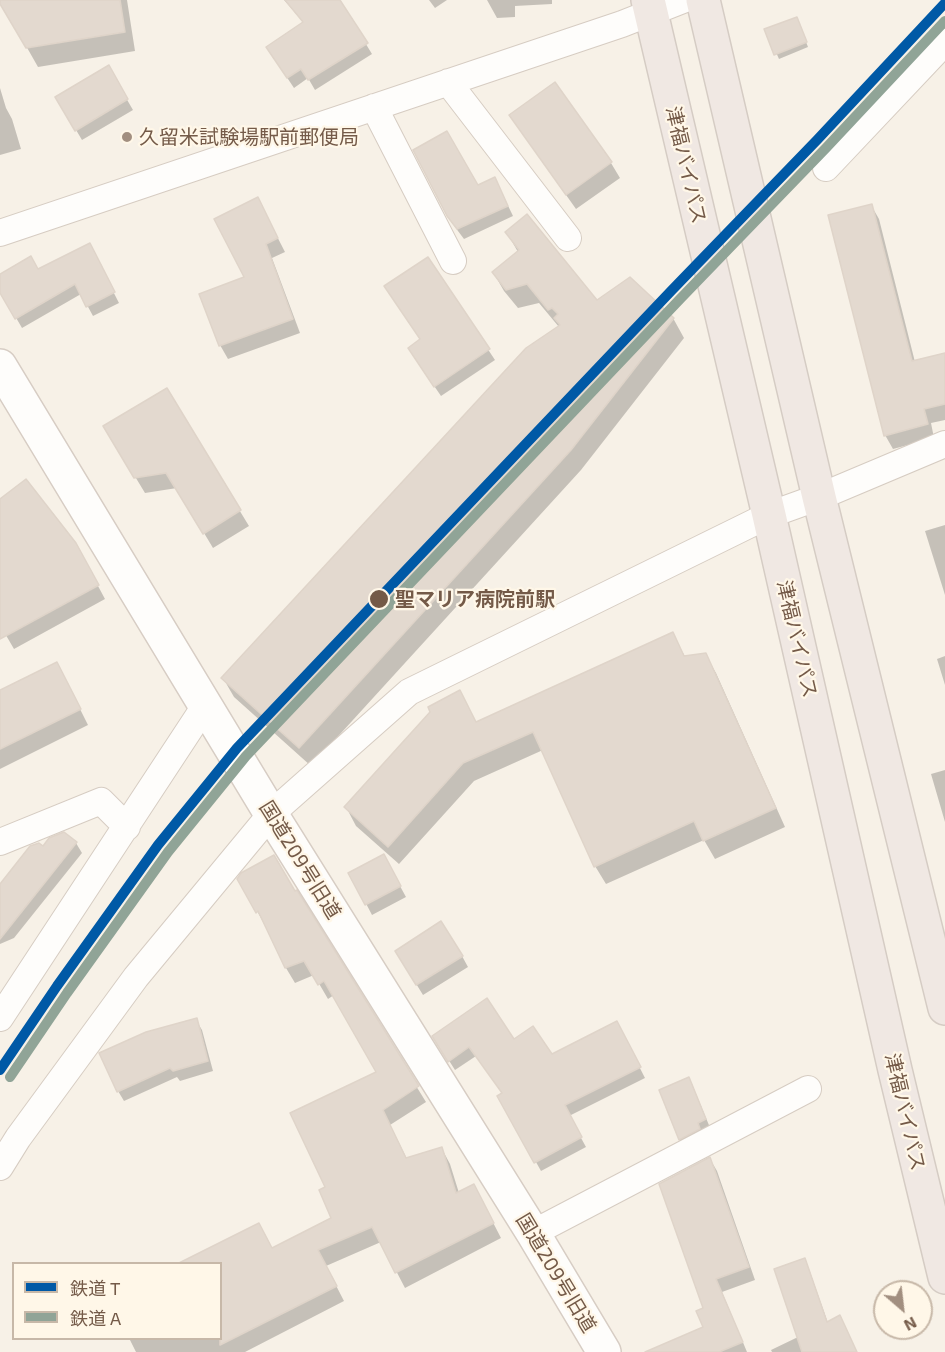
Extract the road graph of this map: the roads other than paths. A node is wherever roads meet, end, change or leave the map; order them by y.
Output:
1 (683, 0) edge
2 (703, 0) edge
3 (649, 6) edge
4 (945, 42) edge
5 (448, 82) junction
6 (374, 107) junction
7 (826, 168) dead end
8 (0, 232) edge
9 (568, 238) dead end
10 (453, 261) dead end
11 (0, 366) edge
12 (945, 444) edge
13 (819, 497) junction
14 (769, 515) junction
15 (205, 706) junction
16 (271, 814) junction
17 (127, 826) junction
18 (0, 842) edge
19 (945, 1008) edge
20 (0, 1018) edge
21 (808, 1089) dead end
22 (0, 1167) edge
23 (533, 1233) junction
24 (945, 1277) edge
25 (604, 1352) edge

1 - 3 street
2 - 13 highway
3 - 5 street
3 - 14 highway, 津福バイパス
4 - 7 street
5 - 6 street
5 - 9 street
6 - 8 street
6 - 10 street
11 - 15 street, 国道209号旧道
12 - 13 street
13 - 14 street
13 - 19 highway
14 - 16 street
14 - 24 highway, 津福バイパス
15 - 16 street, 国道209号旧道
15 - 17 street
16 - 22 street
16 - 23 street, 国道209号旧道
17 - 18 street
17 - 20 street
21 - 23 street
23 - 25 street, 国道209号旧道

